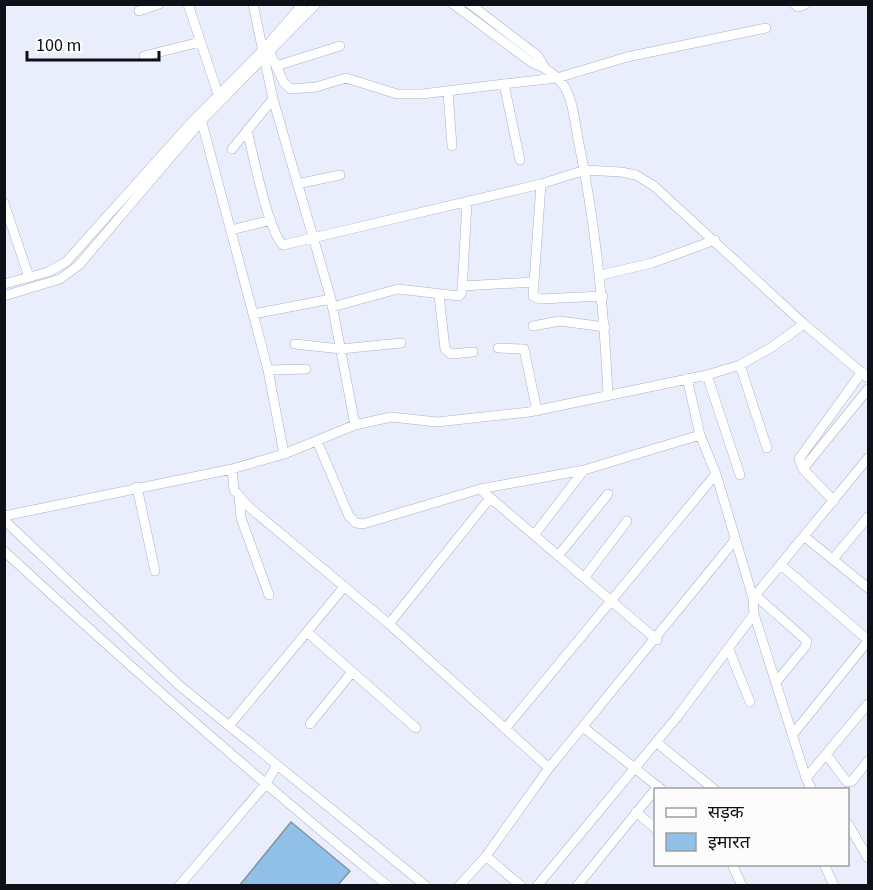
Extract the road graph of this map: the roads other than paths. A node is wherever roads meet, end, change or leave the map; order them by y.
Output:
1 (159, 4) edge
2 (188, 4) edge
3 (253, 4) edge
4 (303, 4) edge
5 (316, 4) edge
6 (453, 4) edge
7 (470, 4) edge
8 (794, 4) edge
9 (806, 4) edge
10 (139, 11) dead end
11 (766, 28) dead end
12 (200, 42) junction
13 (340, 46) dead end
14 (266, 53) junction
15 (144, 56) dead end
16 (276, 66) junction
17 (544, 67) junction
18 (557, 78) junction
19 (504, 84) junction
20 (448, 92) junction
21 (218, 93) junction
22 (273, 99) junction
23 (200, 117) junction
24 (247, 130) junction
25 (452, 146) dead end
26 (232, 149) dead end
27 (520, 160) dead end
28 (585, 170) junction
29 (340, 175) dead end
30 (297, 184) junction
31 (541, 184) junction
32 (466, 202) junction
33 (4, 203) edge
34 (271, 220) junction
35 (231, 230) junction
36 (311, 239) junction
37 (715, 240) junction
38 (71, 257) junction
39 (79, 265) junction
40 (601, 275) junction
41 (29, 277) junction
42 (534, 282) junction
43 (4, 284) edge
44 (462, 286) junction
45 (439, 295) junction
46 (4, 296) edge
47 (603, 296) junction
48 (331, 303) junction
49 (253, 314) junction
50 (804, 324) junction
51 (533, 326) dead end
52 (604, 327) junction
53 (401, 343) dead end
54 (295, 344) dead end
55 (498, 348) dead end
56 (341, 349) junction
57 (473, 352) dead end
58 (740, 365) junction
59 (306, 369) dead end
60 (268, 370) junction
61 (707, 375) junction
62 (865, 375) edge
63 (687, 378) junction
64 (868, 389) edge
65 (608, 395) junction
66 (537, 411) junction
67 (355, 425) junction
68 (700, 435) junction
69 (317, 441) junction
70 (767, 448) dead end
71 (284, 453) junction
72 (868, 458) edge
73 (232, 469) junction
74 (803, 469) junction
75 (584, 470) junction
76 (716, 474) junction
77 (740, 475) dead end
78 (137, 487) junction
79 (480, 489) junction
80 (608, 494) dead end
81 (239, 497) junction
82 (490, 498) junction
83 (834, 501) junction
84 (868, 517) edge
85 (4, 518) edge
86 (627, 521) dead end
87 (534, 535) junction
88 (805, 537) junction
89 (735, 540) junction
90 (4, 551) edge
91 (558, 556) junction
92 (833, 559) junction
93 (781, 565) junction
94 (155, 571) dead end
95 (584, 578) junction
96 (345, 587) junction
97 (868, 588) edge
98 (269, 595) dead end
99 (754, 596) junction
100 (611, 601) junction
101 (754, 614) junction
102 (389, 624) junction
103 (307, 632) junction
104 (657, 639) junction
105 (868, 641) edge
106 (729, 650) junction
107 (352, 672) junction
108 (777, 681) junction
109 (750, 702) dead end
110 (868, 704) edge
111 (310, 724) dead end
112 (229, 726) junction
113 (583, 727) junction
114 (416, 728) dead end
115 (505, 729) junction
116 (793, 734) junction
117 (656, 742) junction
118 (826, 754) junction
119 (868, 761) edge
120 (277, 765) junction
121 (549, 768) junction
122 (635, 768) junction
123 (806, 778) junction
124 (265, 784) junction
125 (659, 788) edge
126 (714, 788) edge
127 (811, 788) edge
128 (654, 793) edge
129 (636, 813) junction
130 (849, 826) edge
131 (654, 827) edge
132 (868, 854) edge
133 (486, 855) junction
134 (733, 866) edge
135 (825, 866) edge
136 (179, 885) edge
137 (388, 885) edge
138 (426, 885) edge
139 (459, 885) edge
140 (521, 885) edge
141 (537, 885) edge
142 (577, 885) edge
143 (742, 885) edge
144 (834, 885) edge

1 - 10 street
2 - 12 street
3 - 14 street
4 - 14 street
5 - 14 street
6 - 17 street
7 - 17 street
8 - 9 street
11 - 18 street
12 - 15 street
12 - 21 street
13 - 16 street
14 - 16 street
14 - 21 street
14 - 22 street
14 - 23 street
16 - 20 street
17 - 18 street
18 - 19 street
18 - 28 street
19 - 20 street
19 - 27 street
20 - 25 street
21 - 23 street
22 - 24 street
22 - 30 street
23 - 35 street
23 - 38 street
23 - 39 street
24 - 26 street
24 - 34 street
28 - 31 street
28 - 37 street
28 - 40 street
29 - 30 street
30 - 36 street
31 - 32 street
31 - 42 street
32 - 36 street
32 - 44 street
33 - 41 street
34 - 35 street
34 - 36 street
35 - 49 street
36 - 48 street
37 - 40 street
37 - 50 street
38 - 39 street
38 - 41 street
39 - 46 street
40 - 47 street
41 - 43 street
42 - 44 street
42 - 47 street
44 - 45 street
45 - 48 street
45 - 57 street
47 - 52 street
48 - 49 street
48 - 56 street
49 - 60 street
50 - 58 street
50 - 62 street
51 - 52 street
52 - 65 street
53 - 56 street
54 - 56 street
55 - 66 street
56 - 67 street
58 - 61 street
58 - 70 street
59 - 60 street
60 - 71 street
61 - 63 street
61 - 77 street
62 - 74 street
63 - 65 street
63 - 68 street
64 - 74 street
65 - 66 street
66 - 67 street
67 - 69 street
68 - 75 street
68 - 76 street
69 - 71 street
69 - 79 street
71 - 73 street
72 - 83 street
73 - 78 street
73 - 81 street
74 - 83 street
75 - 79 street
75 - 87 street
76 - 89 street
76 - 100 street
78 - 85 street
78 - 94 street
79 - 82 street
80 - 91 street
81 - 96 street
81 - 98 street
82 - 87 street
82 - 102 street
83 - 88 street
84 - 92 street
85 - 112 street
86 - 95 street
87 - 91 street
88 - 92 street
88 - 93 street
89 - 99 street
89 - 104 street
90 - 124 street
91 - 95 street
92 - 97 street
93 - 99 street
93 - 105 street
95 - 100 street
96 - 102 street
96 - 103 street
99 - 101 street
99 - 108 street
100 - 104 street
100 - 115 street
101 - 106 street
101 - 108 street
102 - 115 street
103 - 107 street
103 - 112 street
104 - 113 street
105 - 116 street
106 - 109 street
106 - 117 street
107 - 111 street
107 - 114 street
108 - 116 street
110 - 118 street
112 - 120 street
113 - 121 street
113 - 122 street
115 - 121 street
116 - 123 street
117 - 122 street
117 - 126 street
118 - 119 street
118 - 123 street
120 - 124 street
120 - 138 street
121 - 133 street
122 - 125 street
122 - 141 street
123 - 127 street
124 - 136 street
124 - 137 street
128 - 129 street
129 - 131 street
129 - 142 street
130 - 132 street
133 - 139 street
133 - 140 street
134 - 143 street
135 - 144 street

